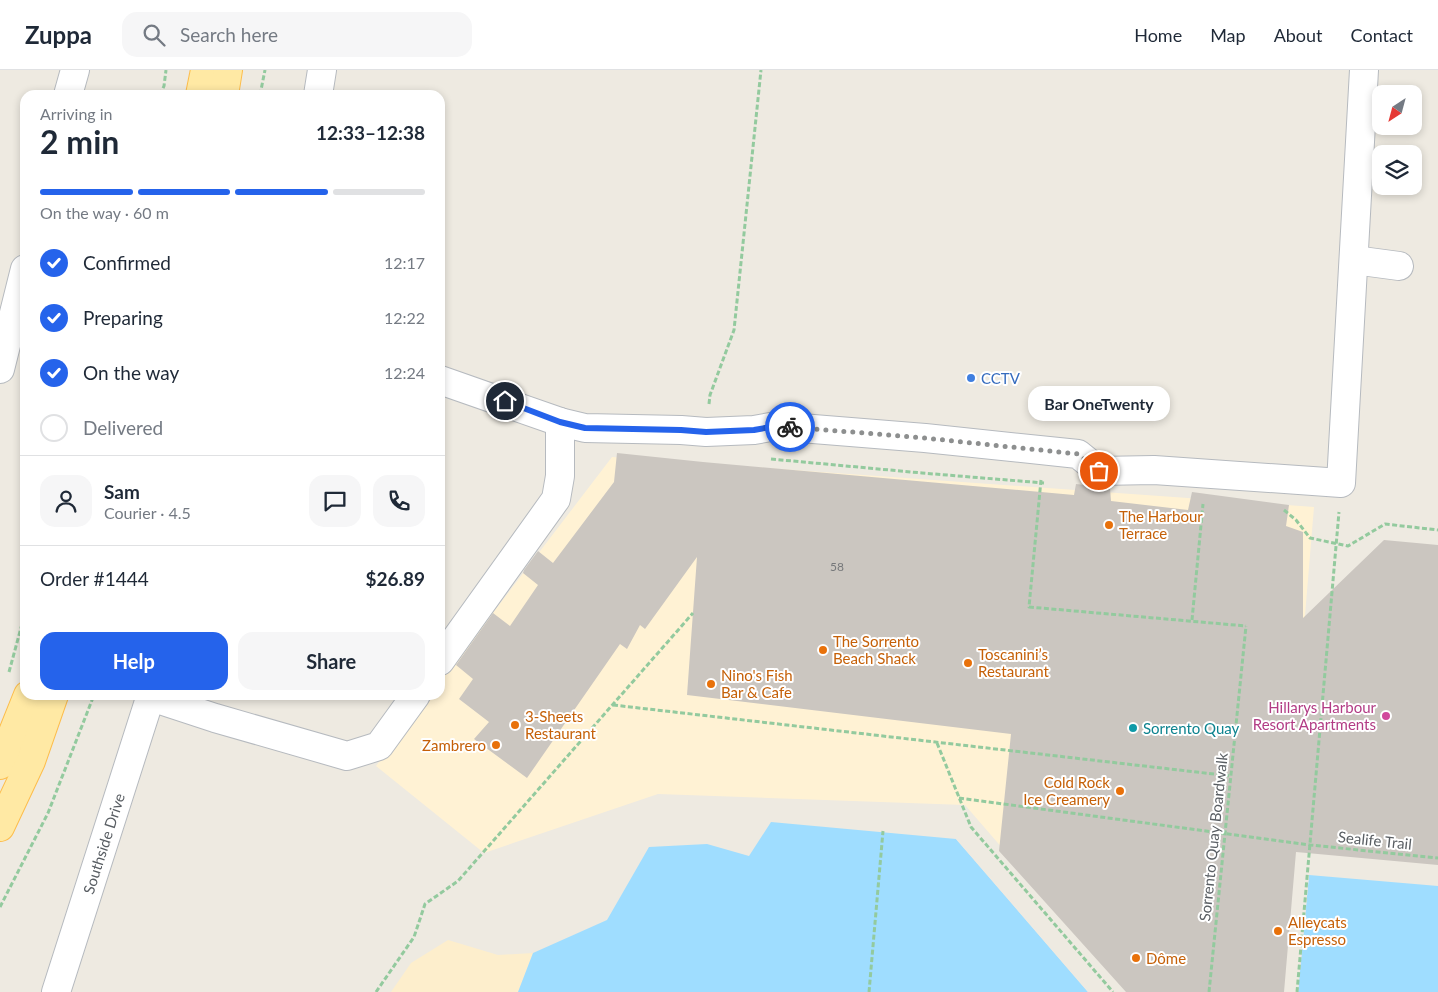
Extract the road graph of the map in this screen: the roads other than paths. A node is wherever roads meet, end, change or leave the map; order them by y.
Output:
1 (75, 70) edge
2 (205, 70) edge
3 (228, 70) edge
4 (1364, 70) edge
5 (69, 90) edge
6 (201, 90) edge
7 (225, 90) edge
8 (1354, 260) junction
9 (1399, 266) dead end
10 (20, 289) edge
11 (0, 369) edge
12 (445, 382) edge
13 (560, 422) junction
14 (445, 654) edge
15 (26, 700) edge
16 (52, 700) edge
17 (150, 700) edge
18 (163, 700) edge
19 (412, 700) edge
20 (0, 765) edge
21 (0, 827) edge
22 (56, 992) edge

1 - 5 street
2 - 6 main road
3 - 7 main road
4 - 8 street
8 - 9 street
8 - 13 street
10 - 11 street
12 - 13 street
13 - 14 street
15 - 20 main road
16 - 21 main road
17 - 22 street, Southside Drive
18 - 19 street

